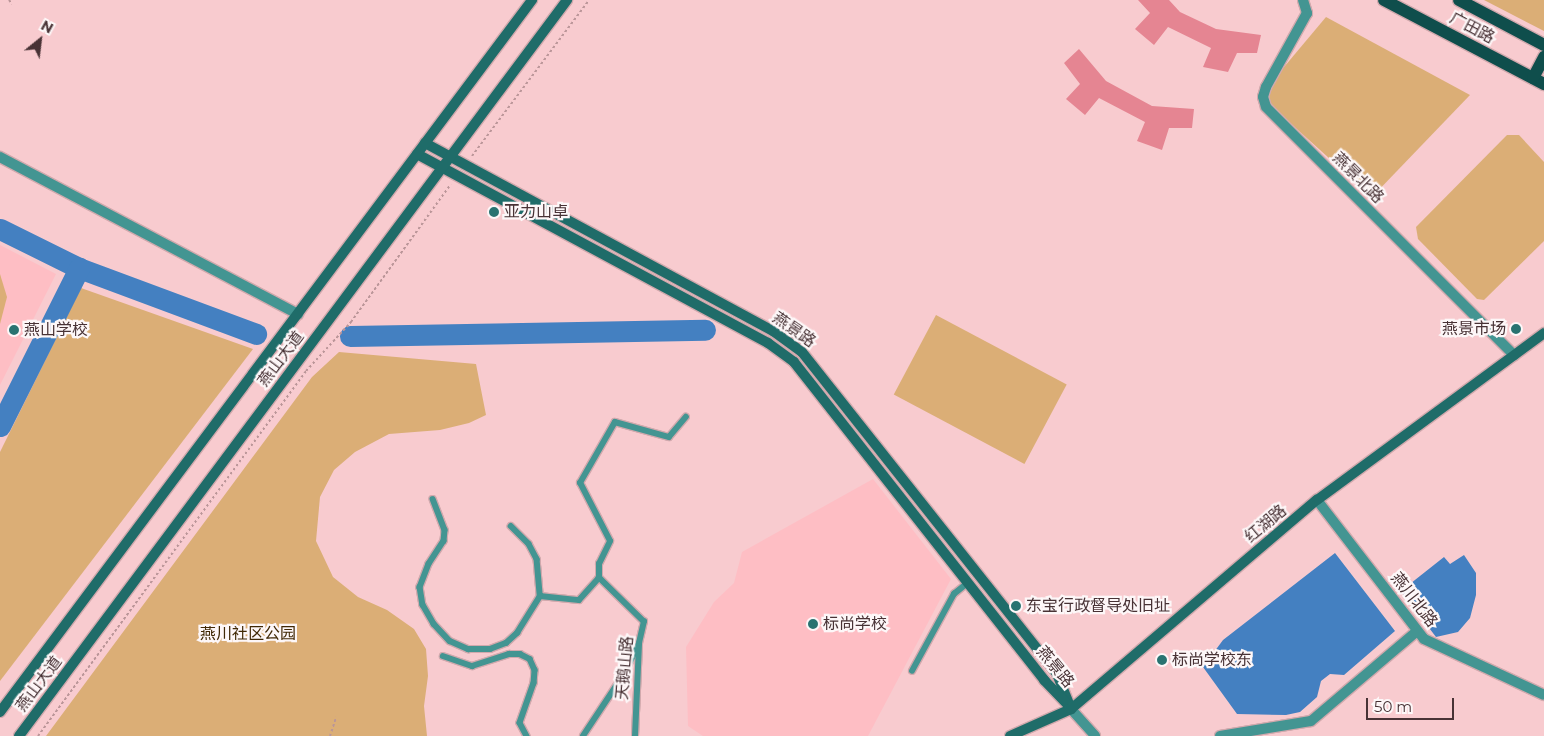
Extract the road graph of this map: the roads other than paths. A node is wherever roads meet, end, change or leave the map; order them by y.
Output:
1 (532, 0) edge
2 (567, 0) edge
3 (1303, 0) edge
4 (1384, 0) edge
5 (1459, 0) edge
6 (1544, 45) edge
7 (1544, 57) edge
8 (1539, 81) edge
9 (425, 144) junction
10 (417, 154) junction
11 (449, 157) junction
12 (0, 158) edge
13 (442, 167) junction
14 (298, 314) junction
15 (1544, 333) edge
16 (1514, 355) junction
17 (686, 417) dead end
18 (433, 498) dead end
19 (1317, 500) junction
20 (511, 526) dead end
21 (599, 578) junction
22 (969, 582) junction
23 (540, 596) junction
24 (1417, 631) junction
25 (639, 644) junction
26 (443, 656) dead end
27 (912, 671) dead end
28 (1544, 695) edge
29 (1071, 708) junction
30 (0, 712) edge
31 (19, 736) edge
32 (527, 736) edge
33 (583, 736) edge
34 (635, 736) edge
35 (1010, 736) edge
36 (1095, 736) edge
37 (1220, 736) edge

1 - 9 main road, 燕山大道
2 - 11 main road, 燕山大道
3 - 16 street, 燕景北路
4 - 8 main road, 广田路
5 - 6 main road, 广田路
7 - 8 main road
9 - 10 main road, 燕山大道
9 - 11 main road, 燕景路
10 - 13 main road, 燕景路
10 - 14 main road, 燕山大道
11 - 13 main road, 燕山大道
11 - 29 main road, 燕景路
12 - 14 street
13 - 22 main road, 燕景路
13 - 31 main road, 燕山大道
14 - 30 main road, 燕山大道
15 - 16 main road, 红湖路
16 - 19 main road, 红湖路
17 - 21 lane
18 - 23 lane
19 - 24 street, 燕川北路
19 - 29 main road, 红湖路
20 - 23 lane
21 - 23 lane
21 - 25 lane, 天鹅山路
22 - 27 lane
22 - 29 main road, 燕景路
24 - 28 street, 燕川北路
24 - 37 street
25 - 33 lane
25 - 34 lane, 天鹅山路
26 - 32 lane
29 - 35 main road, 红湖路
29 - 36 street

